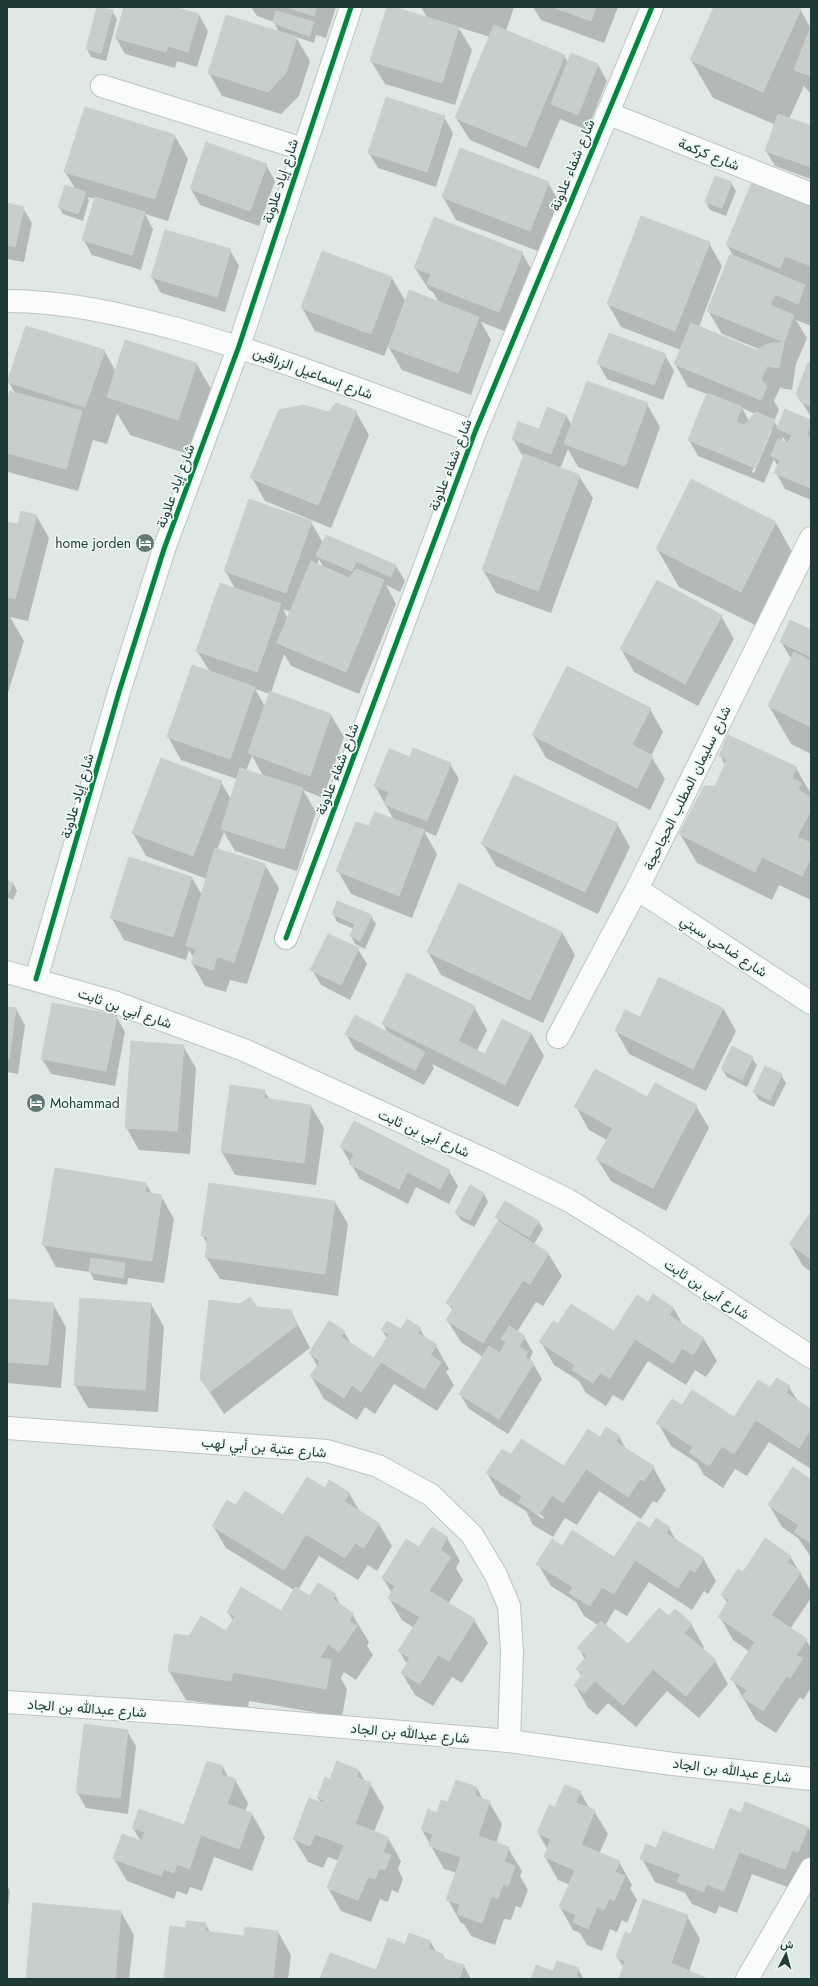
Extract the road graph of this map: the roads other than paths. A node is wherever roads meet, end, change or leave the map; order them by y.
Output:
1 (351, 7) edge
2 (652, 7) edge
3 (102, 86) dead end
4 (607, 113) junction
5 (303, 149) junction
6 (811, 194) edge
7 (7, 301) edge
8 (239, 346) junction
9 (475, 432) junction
10 (811, 538) edge
11 (637, 889) junction
12 (286, 938) dead end
13 (7, 972) edge
14 (36, 979) junction
15 (811, 1003) edge
16 (558, 1037) dead end
17 (811, 1357) edge
18 (7, 1428) edge
19 (7, 1702) edge
20 (509, 1741) junction
21 (811, 1779) edge
22 (811, 1869) edge
23 (747, 1979) edge

1 - 5 street, شارع إياد علاونة
2 - 4 street, شارع شفاء علاونة
3 - 5 street
4 - 6 street, شارع كركمة
4 - 9 street, شارع شفاء علاونة
5 - 8 street, شارع إياد علاونة
7 - 8 street, شارع إسماعيل الزراقين
8 - 9 street, شارع إسماعيل الزراقين
8 - 14 street, شارع إياد علاونة
9 - 12 street, شارع شفاء علاونة
10 - 11 street, شارع سليمان المطلب الحجاحجة
11 - 15 street, شارع ضاحي سبتي
11 - 16 street, شارع سليمان المطلب الحجاحجة
13 - 14 street, شارع أبي بن ثابت
14 - 17 street, شارع أبي بن ثابت
18 - 20 street, شارع عتبة بن أبي لهب
19 - 20 street, شارع عبدالله بن الجاد
20 - 21 street, شارع عبدالله بن الجاد
22 - 23 street

